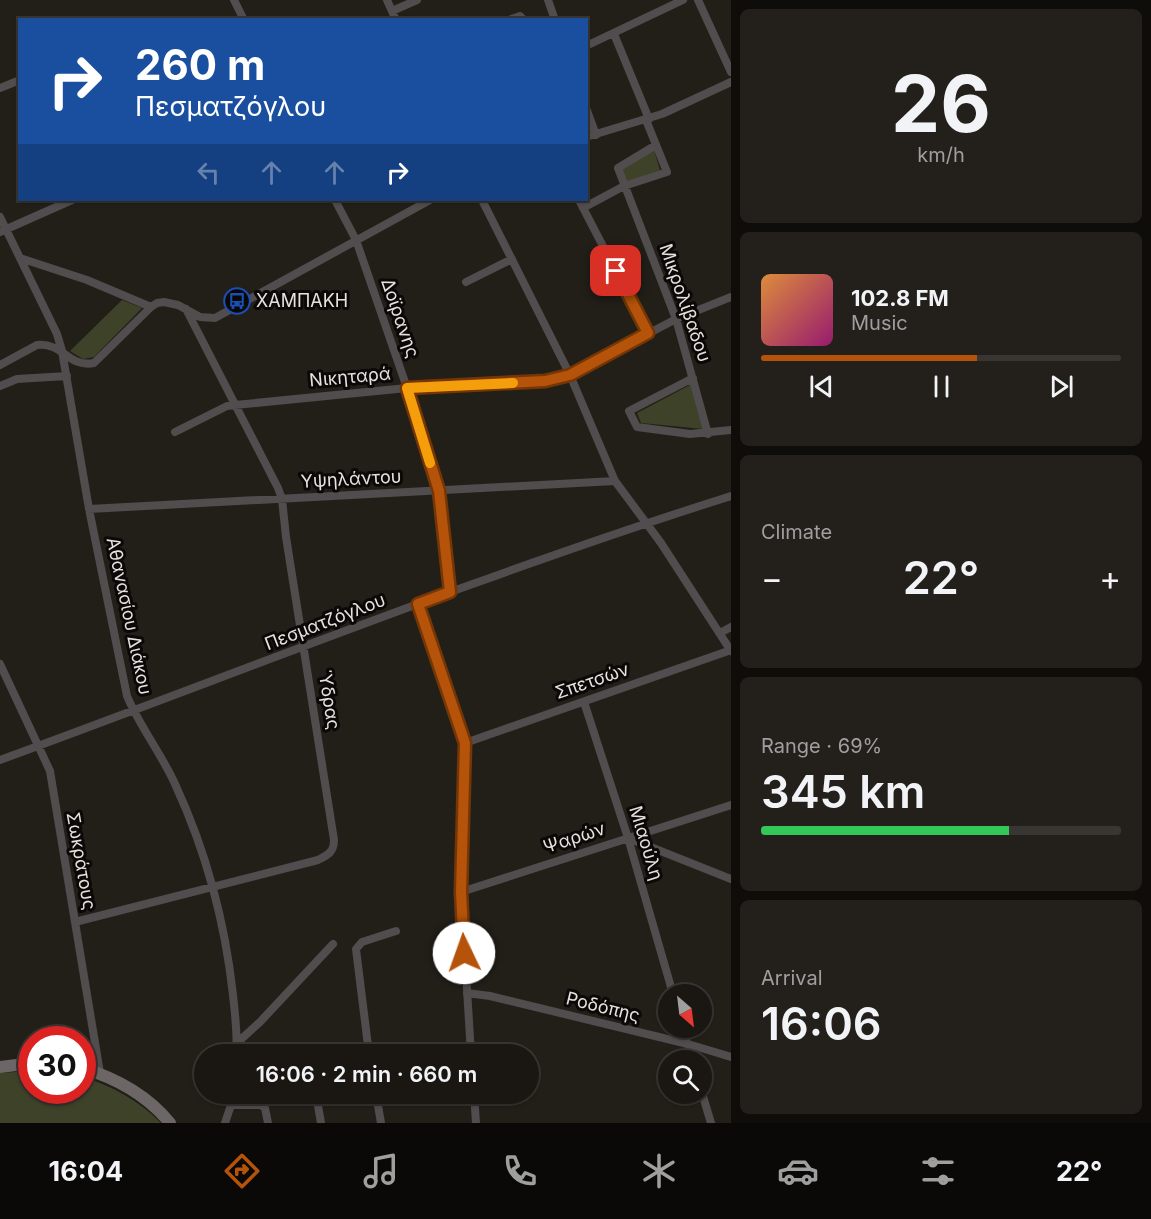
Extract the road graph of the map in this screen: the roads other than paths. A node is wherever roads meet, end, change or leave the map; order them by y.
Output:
1 (234, 0) edge
2 (387, 0) edge
3 (417, 0) edge
4 (548, 0) edge
5 (683, 0) edge
6 (698, 0) edge
7 (394, 15) edge
8 (243, 18) edge
9 (554, 18) edge
10 (614, 34) junction
11 (588, 45) edge
12 (731, 72) edge
13 (18, 81) edge
14 (731, 82) edge
15 (0, 88) edge
16 (588, 113) edge
17 (648, 120) junction
18 (596, 135) junction
19 (588, 137) edge
20 (656, 145) junction
21 (624, 186) junction
22 (70, 201) edge
23 (336, 201) edge
24 (428, 201) edge
25 (483, 201) edge
26 (581, 204) edge
27 (0, 217) edge
28 (3, 231) edge
29 (356, 240) junction
30 (20, 258) junction
31 (512, 259) junction
32 (466, 282) dead end
33 (731, 297) edge
34 (151, 307) junction
35 (186, 309) junction
36 (676, 319) junction
37 (648, 333) junction
38 (62, 351) junction
39 (0, 365) edge
40 (570, 375) junction
41 (67, 376) junction
42 (693, 378) junction
43 (0, 386) edge
44 (407, 388) junction
45 (235, 405) junction
46 (731, 430) edge
47 (175, 432) dead end
48 (708, 434) junction
49 (615, 481) junction
50 (439, 491) junction
51 (731, 496) edge
52 (282, 499) junction
53 (89, 509) junction
54 (647, 523) junction
55 (450, 592) junction
56 (418, 604) junction
57 (731, 627) edge
58 (720, 633) junction
59 (304, 648) junction
60 (731, 651) edge
61 (0, 664) edge
62 (584, 702) junction
63 (134, 712) junction
64 (465, 743) junction
65 (39, 745) junction
66 (0, 760) edge
67 (731, 805) edge
68 (627, 838) junction
69 (731, 879) edge
70 (214, 887) junction
71 (461, 892) junction
72 (75, 922) junction
73 (396, 931) dead end
74 (333, 944) dead end
75 (670, 984) edge
76 (466, 993) junction
77 (686, 1038) edge
78 (238, 1042) joint
79 (368, 1044) edge
80 (470, 1044) edge
81 (688, 1044) junction
82 (690, 1050) edge
83 (731, 1057) edge
84 (18, 1065) edge
85 (0, 1067) edge
86 (96, 1072) edge
87 (100, 1073) junction
88 (318, 1104) edge
89 (378, 1104) edge
90 (475, 1104) edge
91 (705, 1104) edge
92 (231, 1105) joint
93 (170, 1123) edge
94 (225, 1123) edge
95 (268, 1123) edge
96 (321, 1123) edge
97 (381, 1123) edge
98 (476, 1123) edge
99 (711, 1123) edge

1 - 8 street
2 - 7 street
3 - 7 street
4 - 9 street
5 - 10 street
6 - 12 street
10 - 11 street
10 - 17 street
13 - 15 street
14 - 17 street
16 - 18 street
17 - 18 street
17 - 20 street
18 - 19 street
20 - 21 street
20 - 21 street
21 - 26 street
21 - 36 street, Μικρολίβαδου
22 - 28 street
23 - 29 street, Δοϊρανης
24 - 29 street
25 - 31 street
26 - 37 street
27 - 28 street, Αθανασίου Διάκου
28 - 30 street, Αθανασίου Διάκου
29 - 35 street
29 - 44 street, Δοϊρανης
30 - 34 street
30 - 38 street, Αθανασίου Διάκου
31 - 32 street
31 - 40 street
33 - 36 street, Νικηταρά
34 - 35 street
34 - 38 street
35 - 45 street, Ύδρας
36 - 37 street, Νικηταρά
36 - 42 street, Μικρολίβαδου
37 - 40 street, Νικηταρά
38 - 39 street
38 - 41 street, Αθανασίου Διάκου
40 - 44 street, Νικηταρά
40 - 49 street
41 - 43 street
41 - 53 street, Αθανασίου Διάκου
42 - 48 street, Μικρολίβαδου
42 - 48 street
44 - 45 street, Νικηταρά
44 - 50 street, Δοϊρανης
45 - 47 street, Νικηταρά
45 - 52 street, Ύδρας
46 - 48 street
49 - 50 street, Υψηλάντου
49 - 54 street
50 - 52 street, Υψηλάντου
50 - 55 street, Δοϊρανης
51 - 54 street, Πεσματζόγλου
52 - 53 street, Υψηλάντου
52 - 59 street, Ύδρας
53 - 63 street, Αθανασίου Διάκου
54 - 55 street, Πεσματζόγλου
54 - 58 street
55 - 56 street, Πεσματζόγλου
56 - 59 street, Πεσματζόγλου
56 - 64 street
57 - 58 street
58 - 60 street
59 - 63 street, Πεσματζόγλου
59 - 70 street, Ύδρας
60 - 62 street, Σπετσών
61 - 65 street, Σωκράτους
62 - 64 street, Σπετσών
62 - 68 street, Μιαούλη
63 - 65 street, Πεσματζόγλου
63 - 70 street, Αθανασίου Διάκου
64 - 71 street
65 - 66 street, Πεσματζόγλου
65 - 72 street, Σωκράτους
67 - 68 street, Ψαρών
68 - 69 street
68 - 71 street, Ψαρών
68 - 75 street, Μιαούλη
70 - 72 street, Ύδρας
70 - 78 street, Αθανασίου Διάκου
71 - 76 street
72 - 87 street, Σωκράτους
73 - 79 street
74 - 78 street
76 - 80 street
76 - 81 street, Ροδόπης
77 - 81 street
81 - 82 street
81 - 83 street, Ροδόπης
84 - 85 street
86 - 87 street
87 - 93 street
88 - 96 street
89 - 97 street
90 - 98 street
91 - 99 street
92 - 94 street
92 - 95 street

